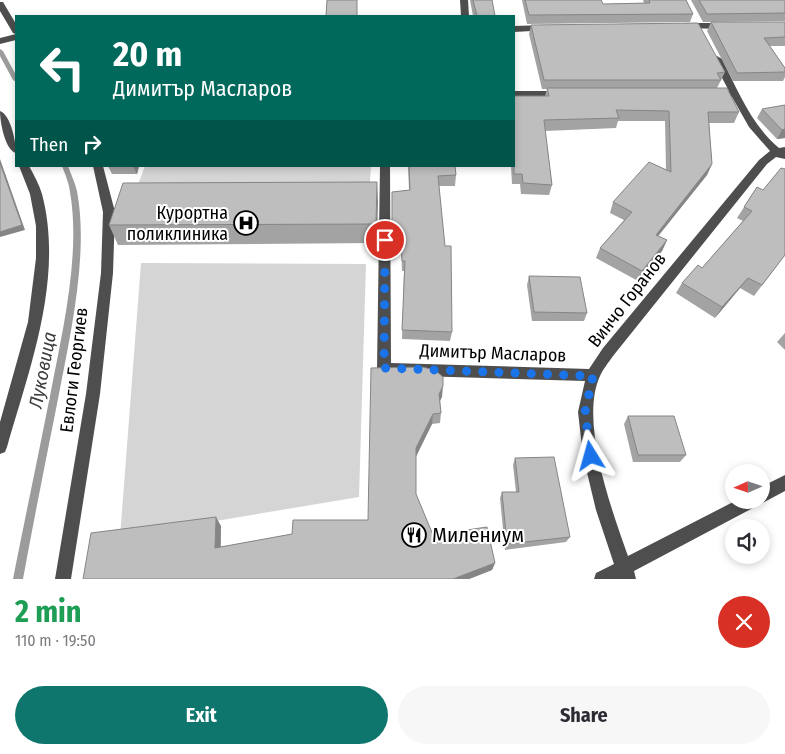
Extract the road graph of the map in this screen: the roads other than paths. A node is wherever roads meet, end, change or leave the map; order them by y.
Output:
1 (464, 0) edge
2 (0, 4) edge
3 (465, 15) edge
4 (679, 26) edge
5 (737, 26) edge
6 (15, 28) edge
7 (553, 28) edge
8 (515, 29) edge
9 (15, 37) edge
10 (0, 41) edge
11 (712, 52) edge
12 (515, 94) edge
13 (572, 94) edge
14 (706, 94) edge
15 (735, 94) junction
16 (0, 114) edge
17 (15, 148) edge
18 (782, 153) edge
19 (24, 167) edge
20 (98, 167) edge
21 (385, 167) edge
22 (593, 376) junction
23 (0, 447) edge
24 (785, 483) edge
25 (770, 491) edge
26 (738, 509) edge
27 (626, 574) edge
28 (63, 579) edge
29 (602, 579) edge

1 - 3 street
2 - 6 street
4 - 5 street
7 - 8 street
9 - 10 street
11 - 15 street
12 - 13 street
14 - 15 street
15 - 18 street
16 - 17 street
18 - 22 street, Винчо Горанов
19 - 23 street
20 - 28 street, Евлоги Георгиев
21 - 22 street, Димитър Масларов
22 - 27 street, Винчо Горанов
24 - 25 street
26 - 27 street
27 - 29 street

